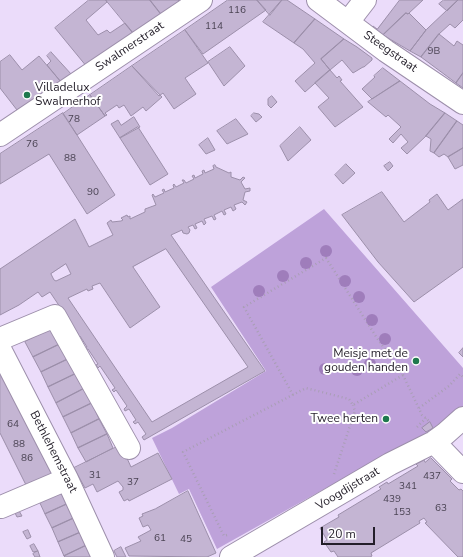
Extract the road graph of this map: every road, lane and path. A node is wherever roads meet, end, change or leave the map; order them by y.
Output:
1 (201, 0) edge
2 (318, 0) edge
3 (365, 0) edge
4 (348, 22) junction
5 (463, 103) edge
6 (0, 135) edge
7 (0, 338) edge
8 (0, 349) edge
9 (403, 375) junction
10 (463, 377) edge
11 (293, 394) junction
12 (353, 405) junction
13 (419, 408) junction
14 (463, 418) edge
15 (440, 438) junction
16 (129, 448) dead end
17 (463, 472) edge
18 (67, 479) junction
19 (333, 479) dead end
20 (1, 507) dead end
21 (229, 534) dead end
22 (103, 557) edge
23 (231, 557) edge

1 - 6 street, Swalmerstraat
2 - 4 street, Steegstraat
3 - 4 street
4 - 5 street, Steegstraat
7 - 16 street
8 - 18 street, Bethlehemstraat
9 - 11 path
9 - 12 path
9 - 13 path
10 - 13 path
11 - 12 path
11 - 21 path
12 - 19 path
13 - 15 path
14 - 15 street, Voogdijstraat
15 - 17 street
15 - 23 street, Voogdijstraat
18 - 20 street
18 - 22 street, Bethlehemstraat

